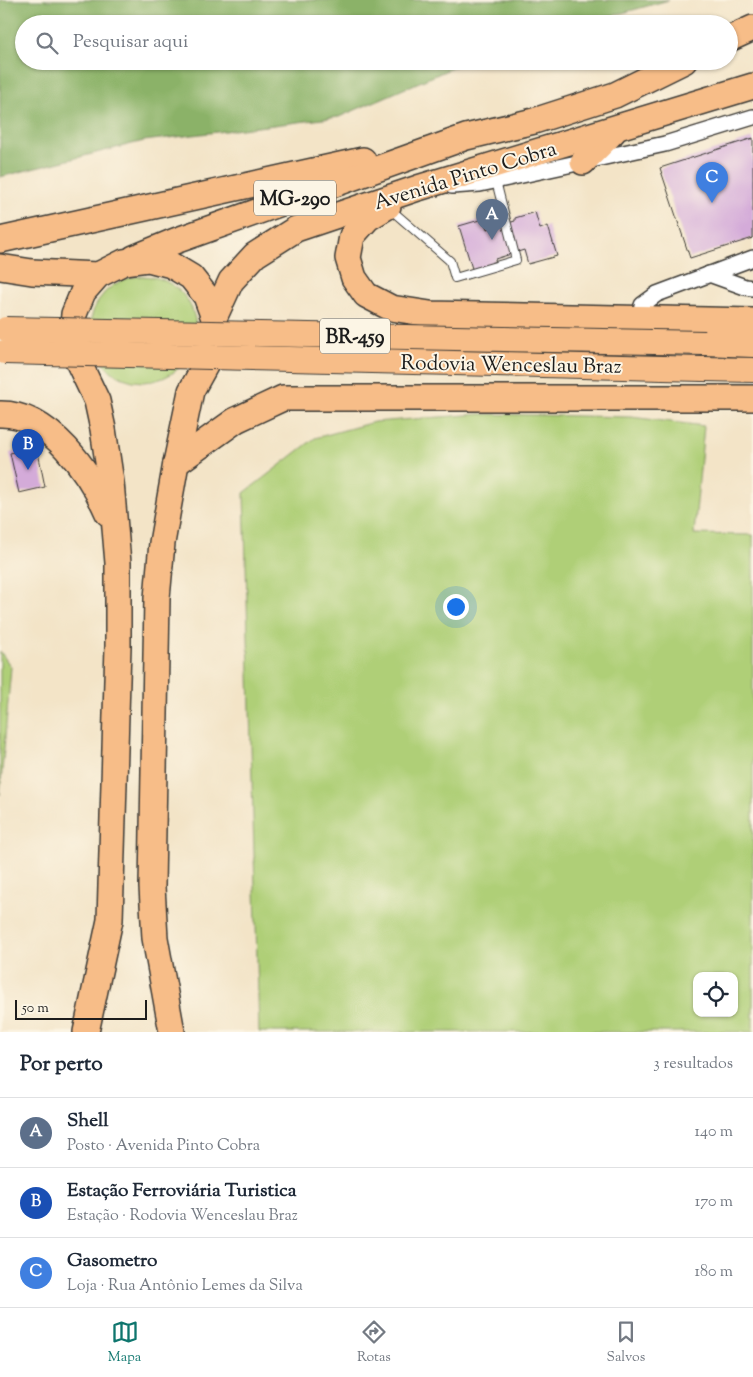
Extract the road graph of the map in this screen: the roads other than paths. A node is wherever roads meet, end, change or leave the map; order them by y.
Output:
1 (753, 28) edge
2 (738, 35) edge
3 (666, 70) edge
4 (753, 86) edge
5 (753, 117) edge
6 (617, 128) junction
7 (466, 137) junction
8 (583, 162) junction
9 (496, 181) junction
10 (418, 188) junction
11 (388, 207) junction
12 (0, 240) edge
13 (753, 258) edge
14 (124, 262) junction
15 (0, 267) edge
16 (709, 274) junction
17 (98, 275) junction
18 (753, 288) edge
19 (214, 318) junction
20 (640, 319) junction
21 (753, 321) edge
22 (3, 329) edge
23 (753, 345) edge
24 (2, 352) edge
25 (753, 370) edge
26 (753, 398) edge
27 (4, 414) edge
28 (176, 463) junction
29 (115, 528) junction
30 (86, 1032) edge
31 (172, 1032) edge

1 - 2 highway
3 - 7 highway, Avenida Pinto Cobra / MG-290
4 - 6 highway, Avenida Pinto Cobra / MG-290
5 - 8 street
6 - 8 highway
6 - 10 highway, Avenida Pinto Cobra / MG-290
7 - 12 highway
7 - 14 highway, Avenida Pinto Cobra / MG-290
8 - 9 street
9 - 10 street
9 - 11 lane
10 - 11 highway
10 - 19 highway, Avenida Pinto Cobra / MG-290
11 - 20 highway
13 - 16 street
14 - 17 highway, Avenida Pinto Cobra
14 - 19 highway
15 - 17 highway
16 - 18 street
16 - 20 street
17 - 29 highway
19 - 28 highway
20 - 21 highway
22 - 23 main road, Rodovia Wenceslau Braz / BR-459, bridge
24 - 25 main road, Rodovia Wenceslau Braz / BR-459, bridge
26 - 28 highway
27 - 29 highway
28 - 31 highway
29 - 30 highway

